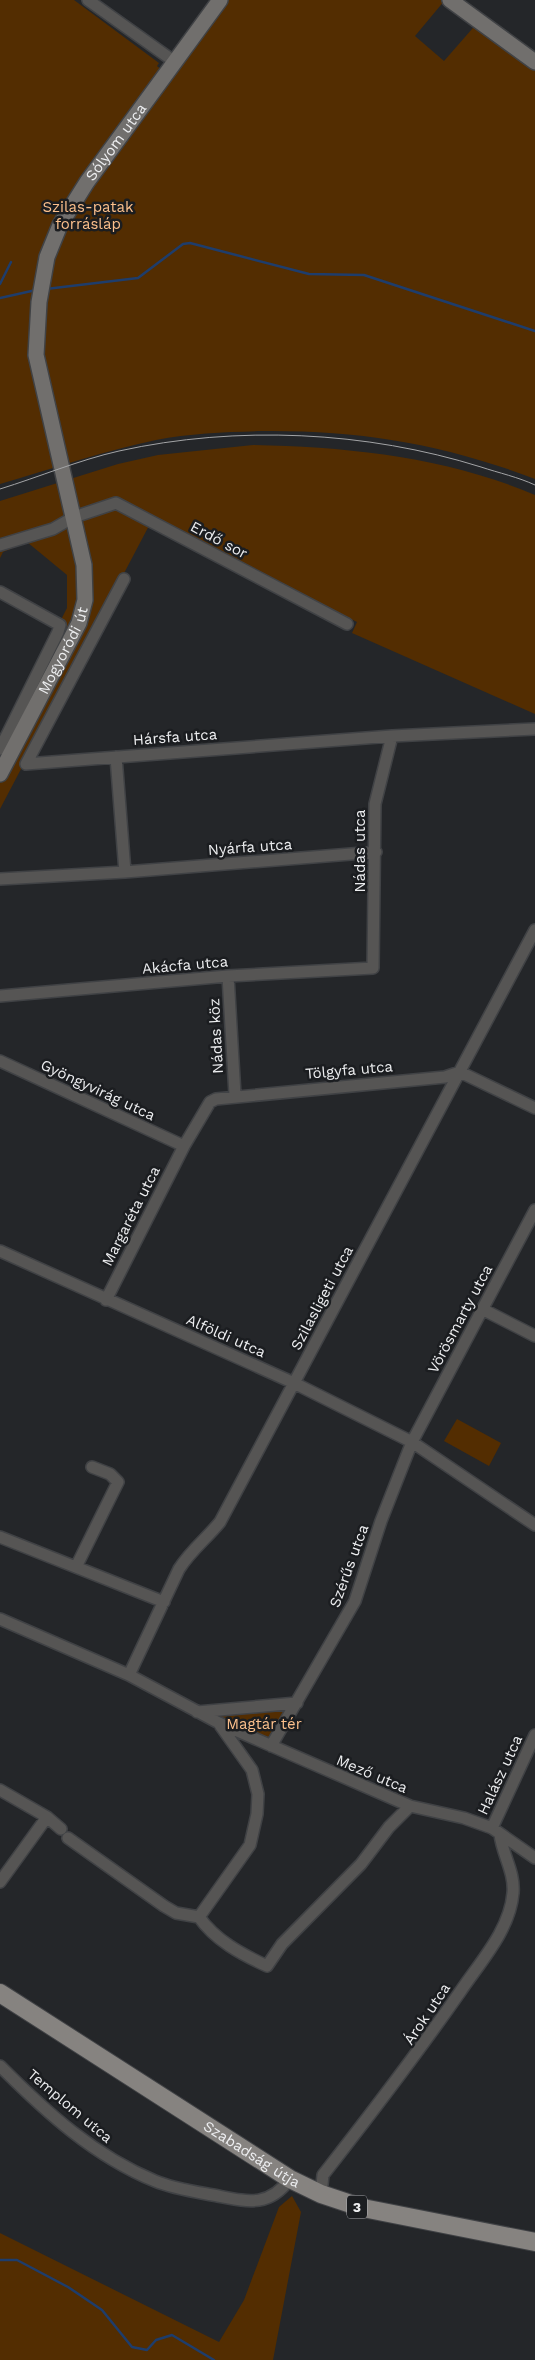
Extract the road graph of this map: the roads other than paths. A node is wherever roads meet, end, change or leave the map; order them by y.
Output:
1 (88, 0) edge
2 (220, 0) edge
3 (452, 1) edge
4 (175, 62) junction
5 (535, 62) edge
6 (65, 475) joint
7 (74, 517) junction
8 (0, 545) edge
9 (124, 579) dead end
10 (0, 592) edge
11 (347, 624) dead end
12 (535, 729) edge
13 (392, 736) junction
14 (0, 748) edge
15 (116, 757) junction
16 (0, 774) edge
17 (376, 852) junction
18 (125, 872) junction
19 (0, 878) edge
20 (535, 930) edge
21 (373, 968) joint
22 (228, 976) junction
23 (0, 996) edge
24 (0, 1061) edge
25 (460, 1072) junction
26 (235, 1095) junction
27 (535, 1108) edge
28 (184, 1146) junction
29 (535, 1210) edge
30 (0, 1251) edge
31 (106, 1300) junction
32 (482, 1309) junction
33 (535, 1336) edge
34 (294, 1383) junction
35 (412, 1442) junction
36 (92, 1467) dead end
37 (535, 1525) edge
38 (0, 1537) edge
39 (76, 1567) junction
40 (164, 1602) junction
41 (0, 1619) edge
42 (129, 1675) junction
43 (298, 1703) junction
44 (197, 1712) junction
45 (219, 1723) junction
46 (535, 1736) edge
47 (271, 1746) junction
48 (0, 1790) edge
49 (410, 1806) junction
50 (47, 1817) junction
51 (496, 1831) junction
52 (535, 1858) edge
53 (0, 1882) edge
54 (198, 1917) junction
55 (0, 1993) edge
56 (0, 2066) edge
57 (290, 2179) junction
58 (321, 2194) junction
59 (535, 2242) edge

1 - 4 street
2 - 4 street, Sólyom utca
3 - 5 street
4 - 6 street, Sólyom utca
6 - 7 street, Mogyoródi út
7 - 8 street
7 - 11 street, Erdő sor
7 - 16 street, Mogyoródi út
9 - 15 street, Hársfa utca
10 - 14 street, Mogyoródi út
12 - 13 street, Hársfa utca
13 - 15 street, Hársfa utca
13 - 17 street, Nádas utca
15 - 18 street
17 - 18 street, Nyárfa utca
17 - 21 street, Nádas utca
18 - 19 street, Nyárfa utca
20 - 25 street, Szilasligeti utca
21 - 22 street, Akácfa utca
22 - 23 street, Akácfa utca
22 - 26 street, Nádas köz
24 - 28 street, Gyöngyvirág utca
25 - 26 street, Tölgyfa utca
25 - 27 street
25 - 34 street, Szilasligeti utca
26 - 28 street, Tölgyfa utca
28 - 31 street, Margaréta utca
29 - 32 street, Vörösmarty utca
30 - 31 street, Alföldi utca
31 - 34 street, Alföldi utca
32 - 33 street
32 - 35 street, Vörösmarty utca
34 - 35 street, Alföldi utca
34 - 40 street, Szilasligeti utca
35 - 37 street, Alföldi utca
35 - 43 street, Szérűs utca
36 - 39 street
38 - 39 street
39 - 40 street
40 - 42 street, Szilasligeti utca
41 - 42 street, Mező utca
42 - 44 street, Mező utca
43 - 44 street
43 - 47 street, Szérűs utca
44 - 45 street, Mező utca
45 - 47 street, Mező utca
45 - 54 street
46 - 51 street, Halász utca
47 - 49 street, Mező utca
48 - 50 street
49 - 51 street, Mező utca
49 - 54 street
50 - 53 street
50 - 54 street
51 - 52 street, Mező utca
51 - 58 street, Árok utca
55 - 57 main road, Szabadság útja / 3
56 - 57 street, Templom utca
57 - 58 main road, Szabadság útja / 3
58 - 59 main road, Szabadság útja / 3

